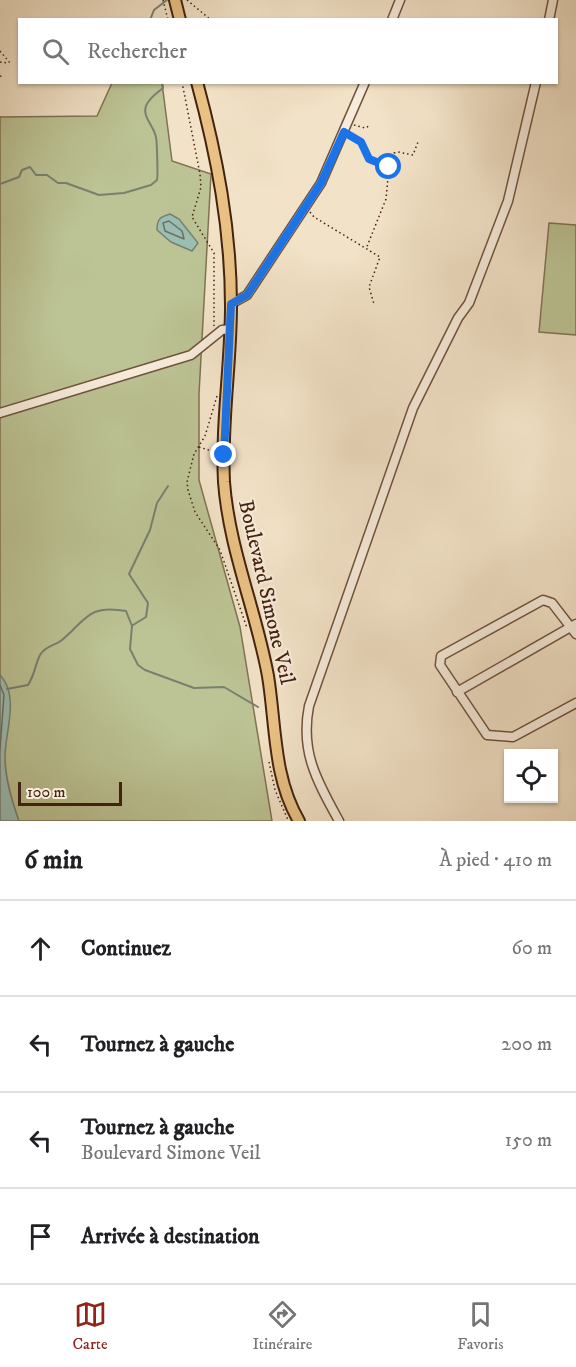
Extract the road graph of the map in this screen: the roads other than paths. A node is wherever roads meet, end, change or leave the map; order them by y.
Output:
1 (174, 0) edge
2 (400, 0) edge
3 (553, 0) edge
4 (179, 18) edge
5 (393, 18) edge
6 (549, 18) edge
7 (197, 84) edge
8 (364, 84) edge
9 (536, 84) edge
10 (231, 304) junction
11 (226, 330) junction
12 (0, 413) edge
13 (574, 628) edge
14 (457, 692) junction
15 (576, 703) edge
16 (299, 821) edge
17 (339, 821) edge

1 - 4 main road
2 - 5 street
3 - 6 street
7 - 10 main road, Boulevard Simone Veil
8 - 10 street
9 - 17 street
10 - 11 main road, Boulevard Simone Veil
11 - 12 street
11 - 16 main road, Boulevard Simone Veil
13 - 14 street
13 - 14 street
14 - 15 street

